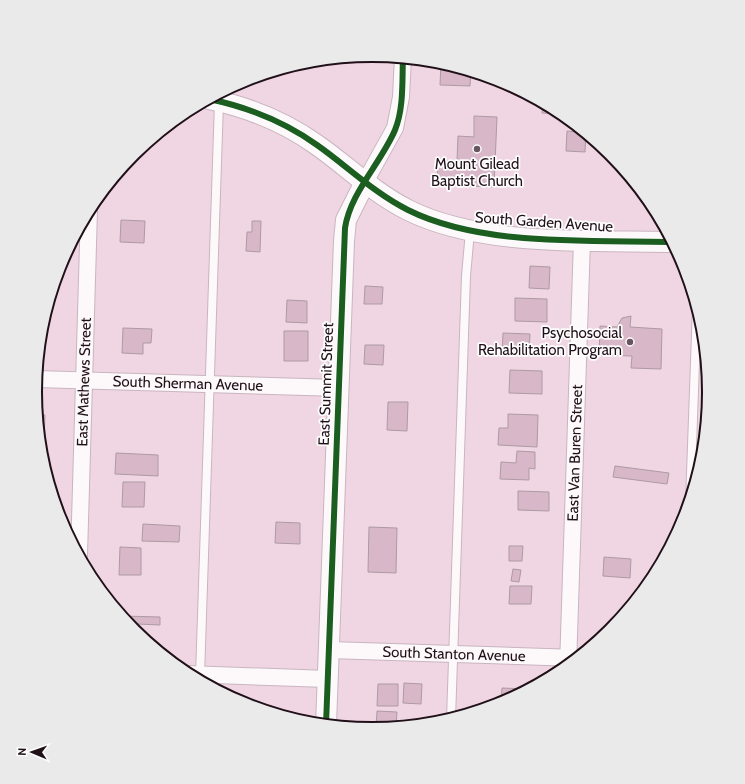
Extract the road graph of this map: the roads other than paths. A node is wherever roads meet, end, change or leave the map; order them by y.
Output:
1 (403, 63) edge
2 (217, 101) edge
3 (214, 102) edge
4 (365, 182) junction
5 (89, 223) edge
6 (470, 231) junction
7 (582, 240) junction
8 (667, 242) edge
9 (696, 325) edge
10 (43, 379) edge
11 (85, 381) junction
12 (211, 384) junction
13 (339, 388) junction
14 (691, 482) edge
15 (79, 544) edge
16 (329, 650) junction
17 (453, 654) junction
18 (571, 656) edge
19 (565, 661) edge
20 (196, 671) edge
21 (204, 676) edge
22 (328, 679) junction
23 (451, 713) edge
24 (326, 719) edge

1 - 4 street, East Summit Street
2 - 4 street, South Garden Avenue
3 - 12 lane
4 - 6 street, South Garden Avenue
4 - 13 street, East Summit Street
5 - 11 street, East Mathews Street
6 - 7 street, South Garden Avenue
6 - 17 lane
7 - 8 street, South Garden Avenue
7 - 18 street, East Van Buren Street
9 - 14 lane
10 - 11 street, South Sherman Avenue
11 - 12 street, South Sherman Avenue
11 - 15 street, East Mathews Street
12 - 13 street, South Sherman Avenue
12 - 20 lane
13 - 16 street, East Summit Street
16 - 17 street, South Stanton Avenue
16 - 22 street, East Summit Street
17 - 19 street, South Stanton Avenue
17 - 23 lane
21 - 22 street
22 - 24 street, East Summit Street

